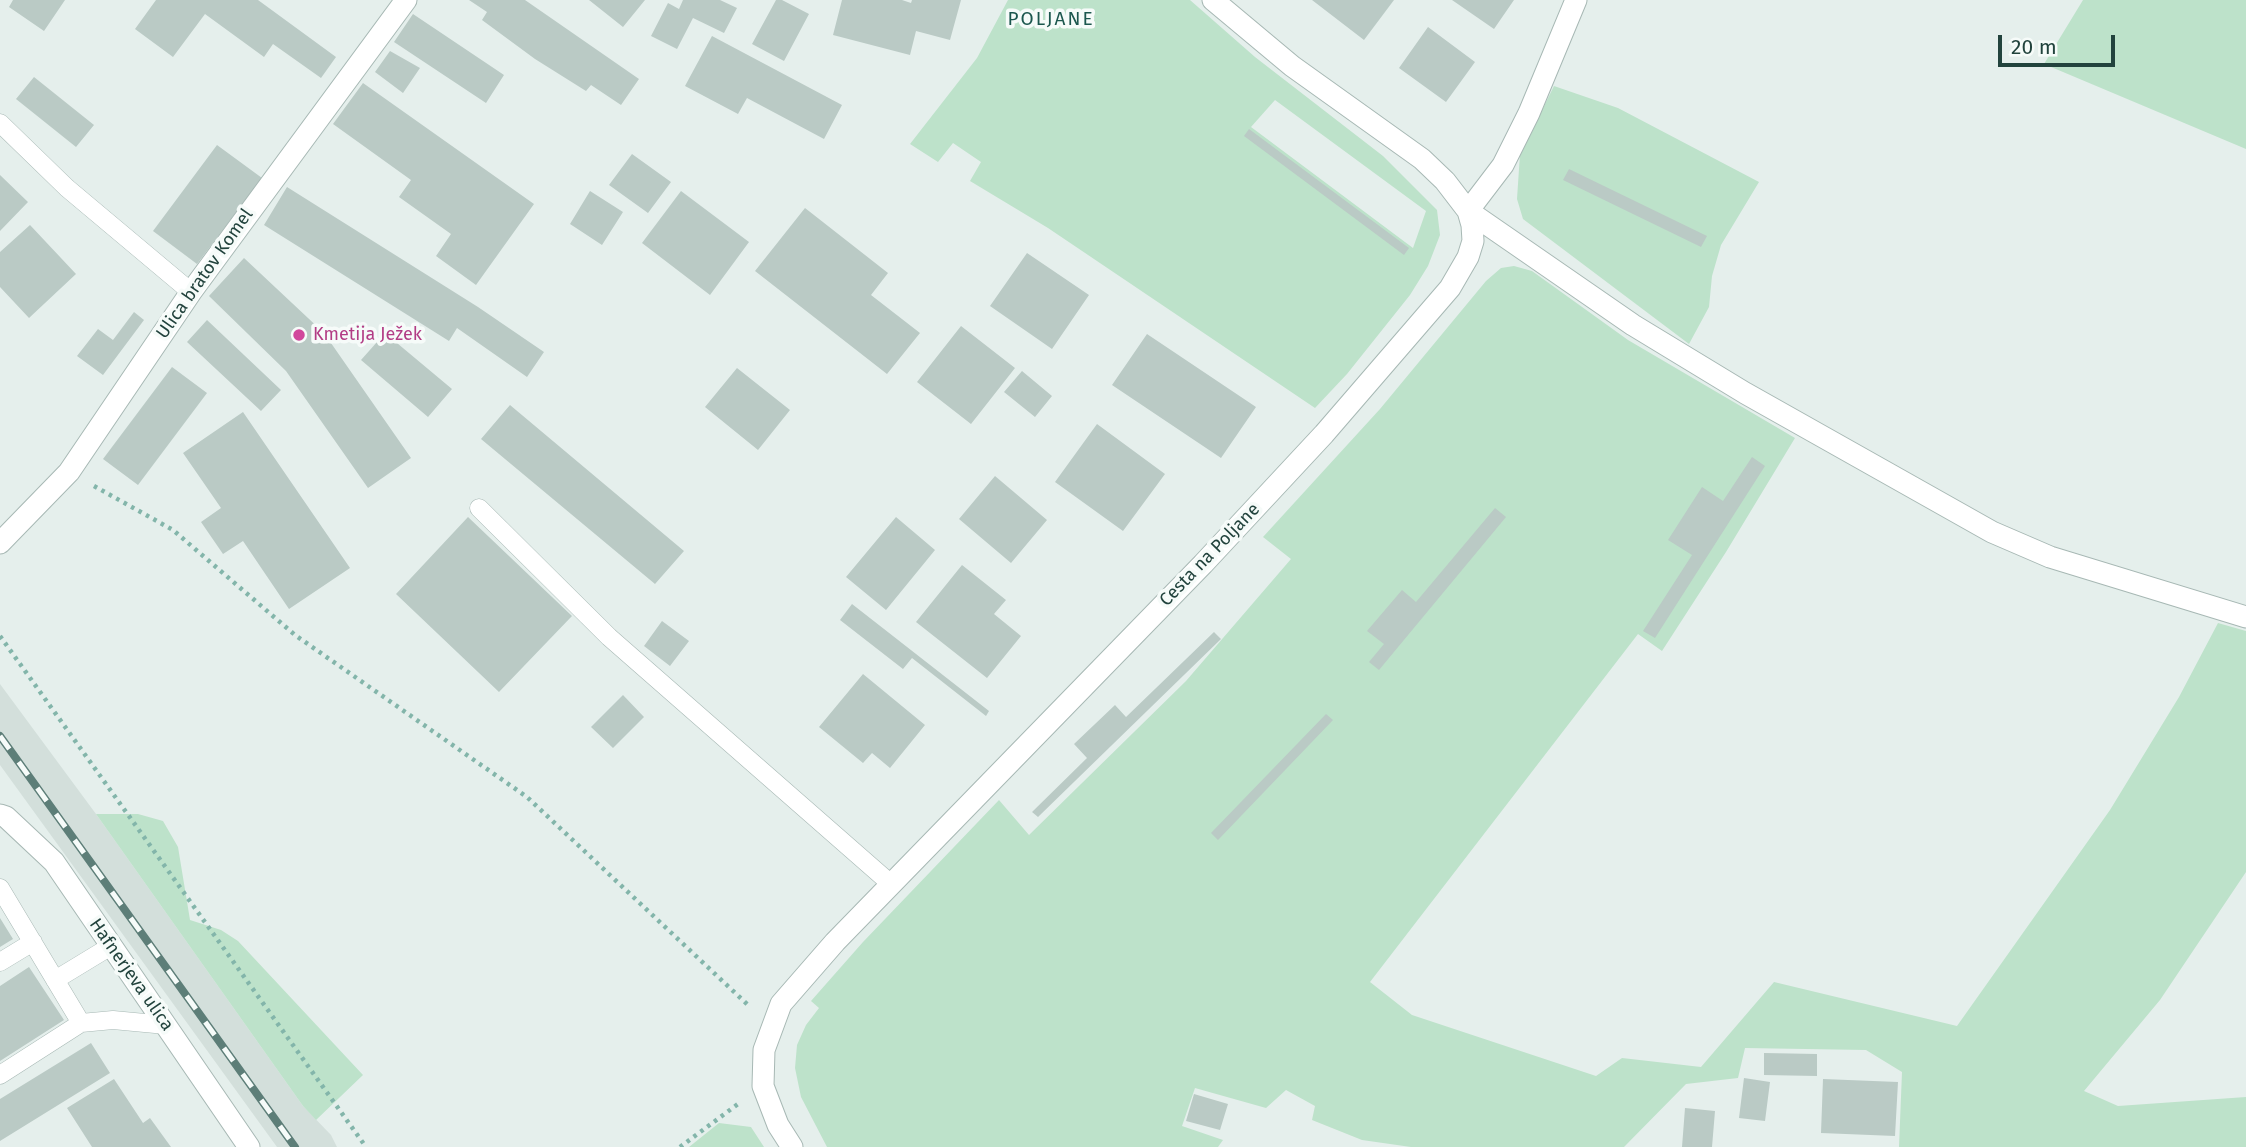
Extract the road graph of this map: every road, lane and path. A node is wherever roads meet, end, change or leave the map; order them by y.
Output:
1 (406, 0) edge
2 (1213, 0) edge
3 (1576, 0) edge
4 (0, 123) edge
5 (1468, 211) junction
6 (191, 292) junction
7 (69, 472) junction
8 (479, 508) dead end
9 (0, 543) edge
10 (2246, 617) edge
11 (0, 636) edge
12 (0, 815) edge
13 (891, 884) junction
14 (0, 888) edge
15 (33, 942) junction
16 (111, 946) junction
17 (0, 962) edge
18 (55, 980) junction
19 (81, 1023) junction
20 (166, 1025) junction
21 (771, 1028) junction
22 (0, 1075) edge
23 (763, 1086) junction
24 (249, 1147) edge
25 (366, 1147) edge
26 (680, 1147) edge
27 (792, 1147) edge

1 - 6 street, Ulica bratov Komel
2 - 5 street
3 - 5 street
4 - 6 lane
5 - 10 street
5 - 13 street, Cesta na Poljane
6 - 7 street, Ulica bratov Komel
7 - 9 street, Ulica bratov Komel
7 - 21 path
8 - 13 lane
11 - 25 path
12 - 16 street, Hafnerjeva ulica
13 - 21 street, Cesta na Poljane
14 - 15 lane
15 - 17 lane
15 - 18 lane
16 - 18 lane
16 - 20 street, Hafnerjeva ulica
18 - 19 lane
19 - 20 lane
19 - 22 lane
20 - 24 street, Hafnerjeva ulica
21 - 23 street, Cesta na Poljane
23 - 26 path
23 - 27 street, Cesta na Poljane

